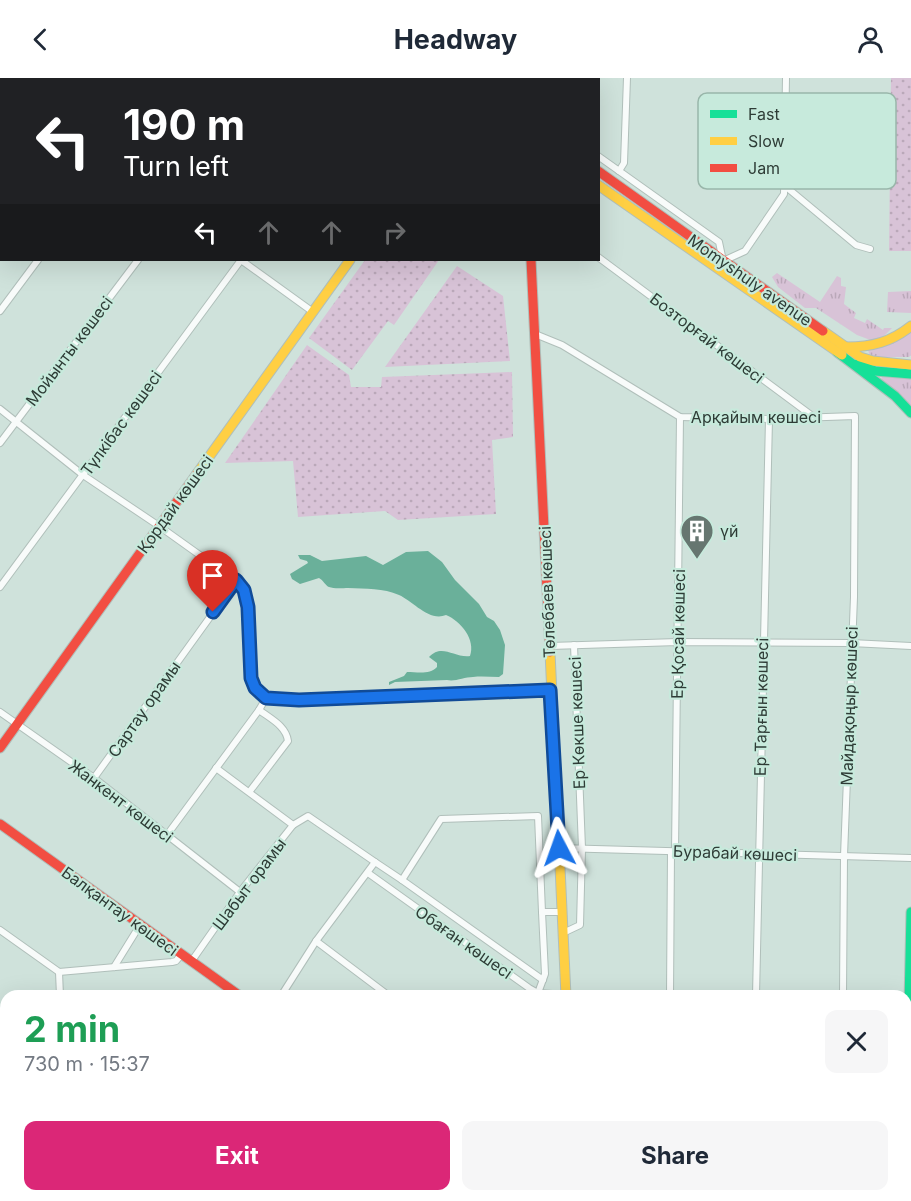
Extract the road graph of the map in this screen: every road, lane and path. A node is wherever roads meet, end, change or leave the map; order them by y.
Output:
1 (627, 78) edge
2 (786, 78) edge
3 (786, 93) edge
4 (600, 157) edge
5 (619, 171) junction
6 (600, 172) edge
7 (600, 186) edge
8 (784, 189) edge
9 (788, 189) edge
10 (870, 249) dead end
11 (600, 258) edge
12 (37, 261) edge
13 (137, 261) edge
14 (240, 261) edge
15 (242, 261) edge
16 (349, 261) edge
17 (531, 261) edge
18 (723, 261) junction
19 (0, 312) edge
20 (313, 312) junction
21 (911, 326) edge
22 (535, 334) junction
23 (846, 347) junction
24 (837, 352) junction
25 (911, 365) edge
26 (911, 374) edge
27 (0, 409) edge
28 (911, 413) edge
29 (855, 416) joint
30 (680, 417) junction
31 (815, 418) junction
32 (769, 419) junction
33 (16, 422) junction
34 (0, 443) edge
35 (83, 475) junction
36 (159, 526) junction
37 (236, 580) junction
38 (0, 587) edge
39 (678, 642) junction
40 (762, 643) junction
41 (851, 643) junction
42 (574, 645) junction
43 (550, 646) junction
44 (911, 646) edge
45 (550, 690) junction
46 (266, 698) junction
47 (259, 710) junction
48 (0, 712) edge
49 (17, 724) junction
50 (0, 748) edge
51 (216, 768) junction
52 (94, 778) junction
53 (250, 792) junction
54 (0, 824) edge
55 (293, 825) junction
56 (167, 835) junction
57 (582, 848) junction
58 (559, 851) junction
59 (673, 852) junction
60 (758, 854) junction
61 (540, 855) junction
62 (844, 856) junction
63 (911, 858) edge
64 (375, 862) junction
65 (368, 873) junction
66 (402, 880) junction
67 (240, 892) junction
68 (436, 904) junction
69 (542, 912) junction
70 (562, 912) junction
71 (911, 912) edge
72 (428, 916) junction
73 (140, 925) junction
74 (0, 930) edge
75 (563, 933) junction
76 (316, 941) junction
77 (182, 955) junction
78 (191, 962) junction
79 (114, 967) junction
80 (59, 972) junction
81 (543, 980) junction
82 (60, 990) edge
83 (231, 990) edge
84 (284, 990) edge
85 (381, 990) edge
86 (532, 990) edge
87 (539, 990) edge
88 (566, 990) edge
89 (670, 990) edge
90 (756, 990) edge
91 (843, 990) edge
92 (909, 990) edge

1 - 5 street
2 - 3 street
4 - 5 street
5 - 18 street
6 - 18 street, Momyshuly avenue
7 - 24 street, Momyshuly avenue
8 - 18 street
9 - 10 street
11 - 31 street, Бозторғай көшесі
12 - 19 street
13 - 33 street, Мойынты көшесі
14 - 35 street, Түлкібас көшесі
15 - 20 street
16 - 20 street, Қордай көшесі
17 - 22 street, Төлебаев көшесі
18 - 23 street, Momyshuly avenue
20 - 36 street, Қордай көшесі
21 - 23 street
22 - 30 street, Арқайым көшесі
22 - 43 street, Төлебаев көшесі
23 - 25 street, Momyshuly avenue
24 - 26 street, Momyshuly avenue
24 - 28 street
27 - 33 street
29 - 31 street, Арқайым көшесі
29 - 41 street, Майдақоңыр көшесі
30 - 32 street, Арқайым көшесі
30 - 39 street, Ер Қосай көшесі
31 - 32 street, Арқайым көшесі
32 - 40 street, Ер Тарғын көшесі
33 - 34 street, Мойынты көшесі
33 - 35 street
35 - 36 street
35 - 38 street, Түлкібас көшесі
36 - 37 street
36 - 49 street, Қордай көшесі
37 - 46 street
37 - 52 street, Сартау орамы
39 - 40 street
39 - 42 street
39 - 59 street, Ер Қосай көшесі
40 - 41 street
40 - 60 street, Ер Тарғын көшесі
41 - 44 street
41 - 62 street, Майдақоңыр көшесі
42 - 43 street
42 - 57 street, Ер Көкше көшесі
43 - 45 street, Төлебаев көшесі
45 - 46 street
45 - 58 street, Төлебаев көшесі
46 - 47 street
47 - 51 street
47 - 53 street
48 - 49 street, Жанкент көшесі
49 - 50 street, Қордай көшесі
49 - 52 street, Жанкент көшесі
51 - 53 street, Шабыт орамы
51 - 56 street
52 - 56 street, Жанкент көшесі
53 - 55 street, Шабыт орамы
54 - 73 street, Балқантау көшесі
55 - 64 street
55 - 67 street, Шабыт орамы
56 - 67 street, Жанкент көшесі
57 - 58 street, Бурабай көшесі
57 - 59 street, Бурабай көшесі
57 - 75 street, Ер Көкше көшесі
58 - 61 street, Бурабай көшесі
58 - 70 street, Төлебаев көшесі
59 - 60 street, Бурабай көшесі
59 - 89 street, Ер Қосай көшесі
60 - 62 street, Бурабай көшесі
60 - 90 street, Ер Тарғын көшесі
61 - 66 street
61 - 69 street
62 - 63 street, Бурабай көшесі
62 - 91 street, Майдақоңыр көшесі
64 - 65 street
64 - 66 street
65 - 72 street, Обаған көшесі
65 - 76 street
66 - 68 street
67 - 78 street, Шабыт орамы
68 - 72 street
68 - 81 street
69 - 70 street
69 - 81 street
70 - 75 street, Төлебаев көшесі
71 - 92 street
72 - 86 street, Обаған көшесі
73 - 77 street, Балқантау көшесі
73 - 79 street
74 - 80 street
75 - 88 street, Төлебаев көшесі
76 - 84 street
76 - 85 street
77 - 78 street, Балқантау көшесі
77 - 79 street
78 - 83 street, Балқантау көшесі
79 - 80 street
80 - 82 street
81 - 87 street

